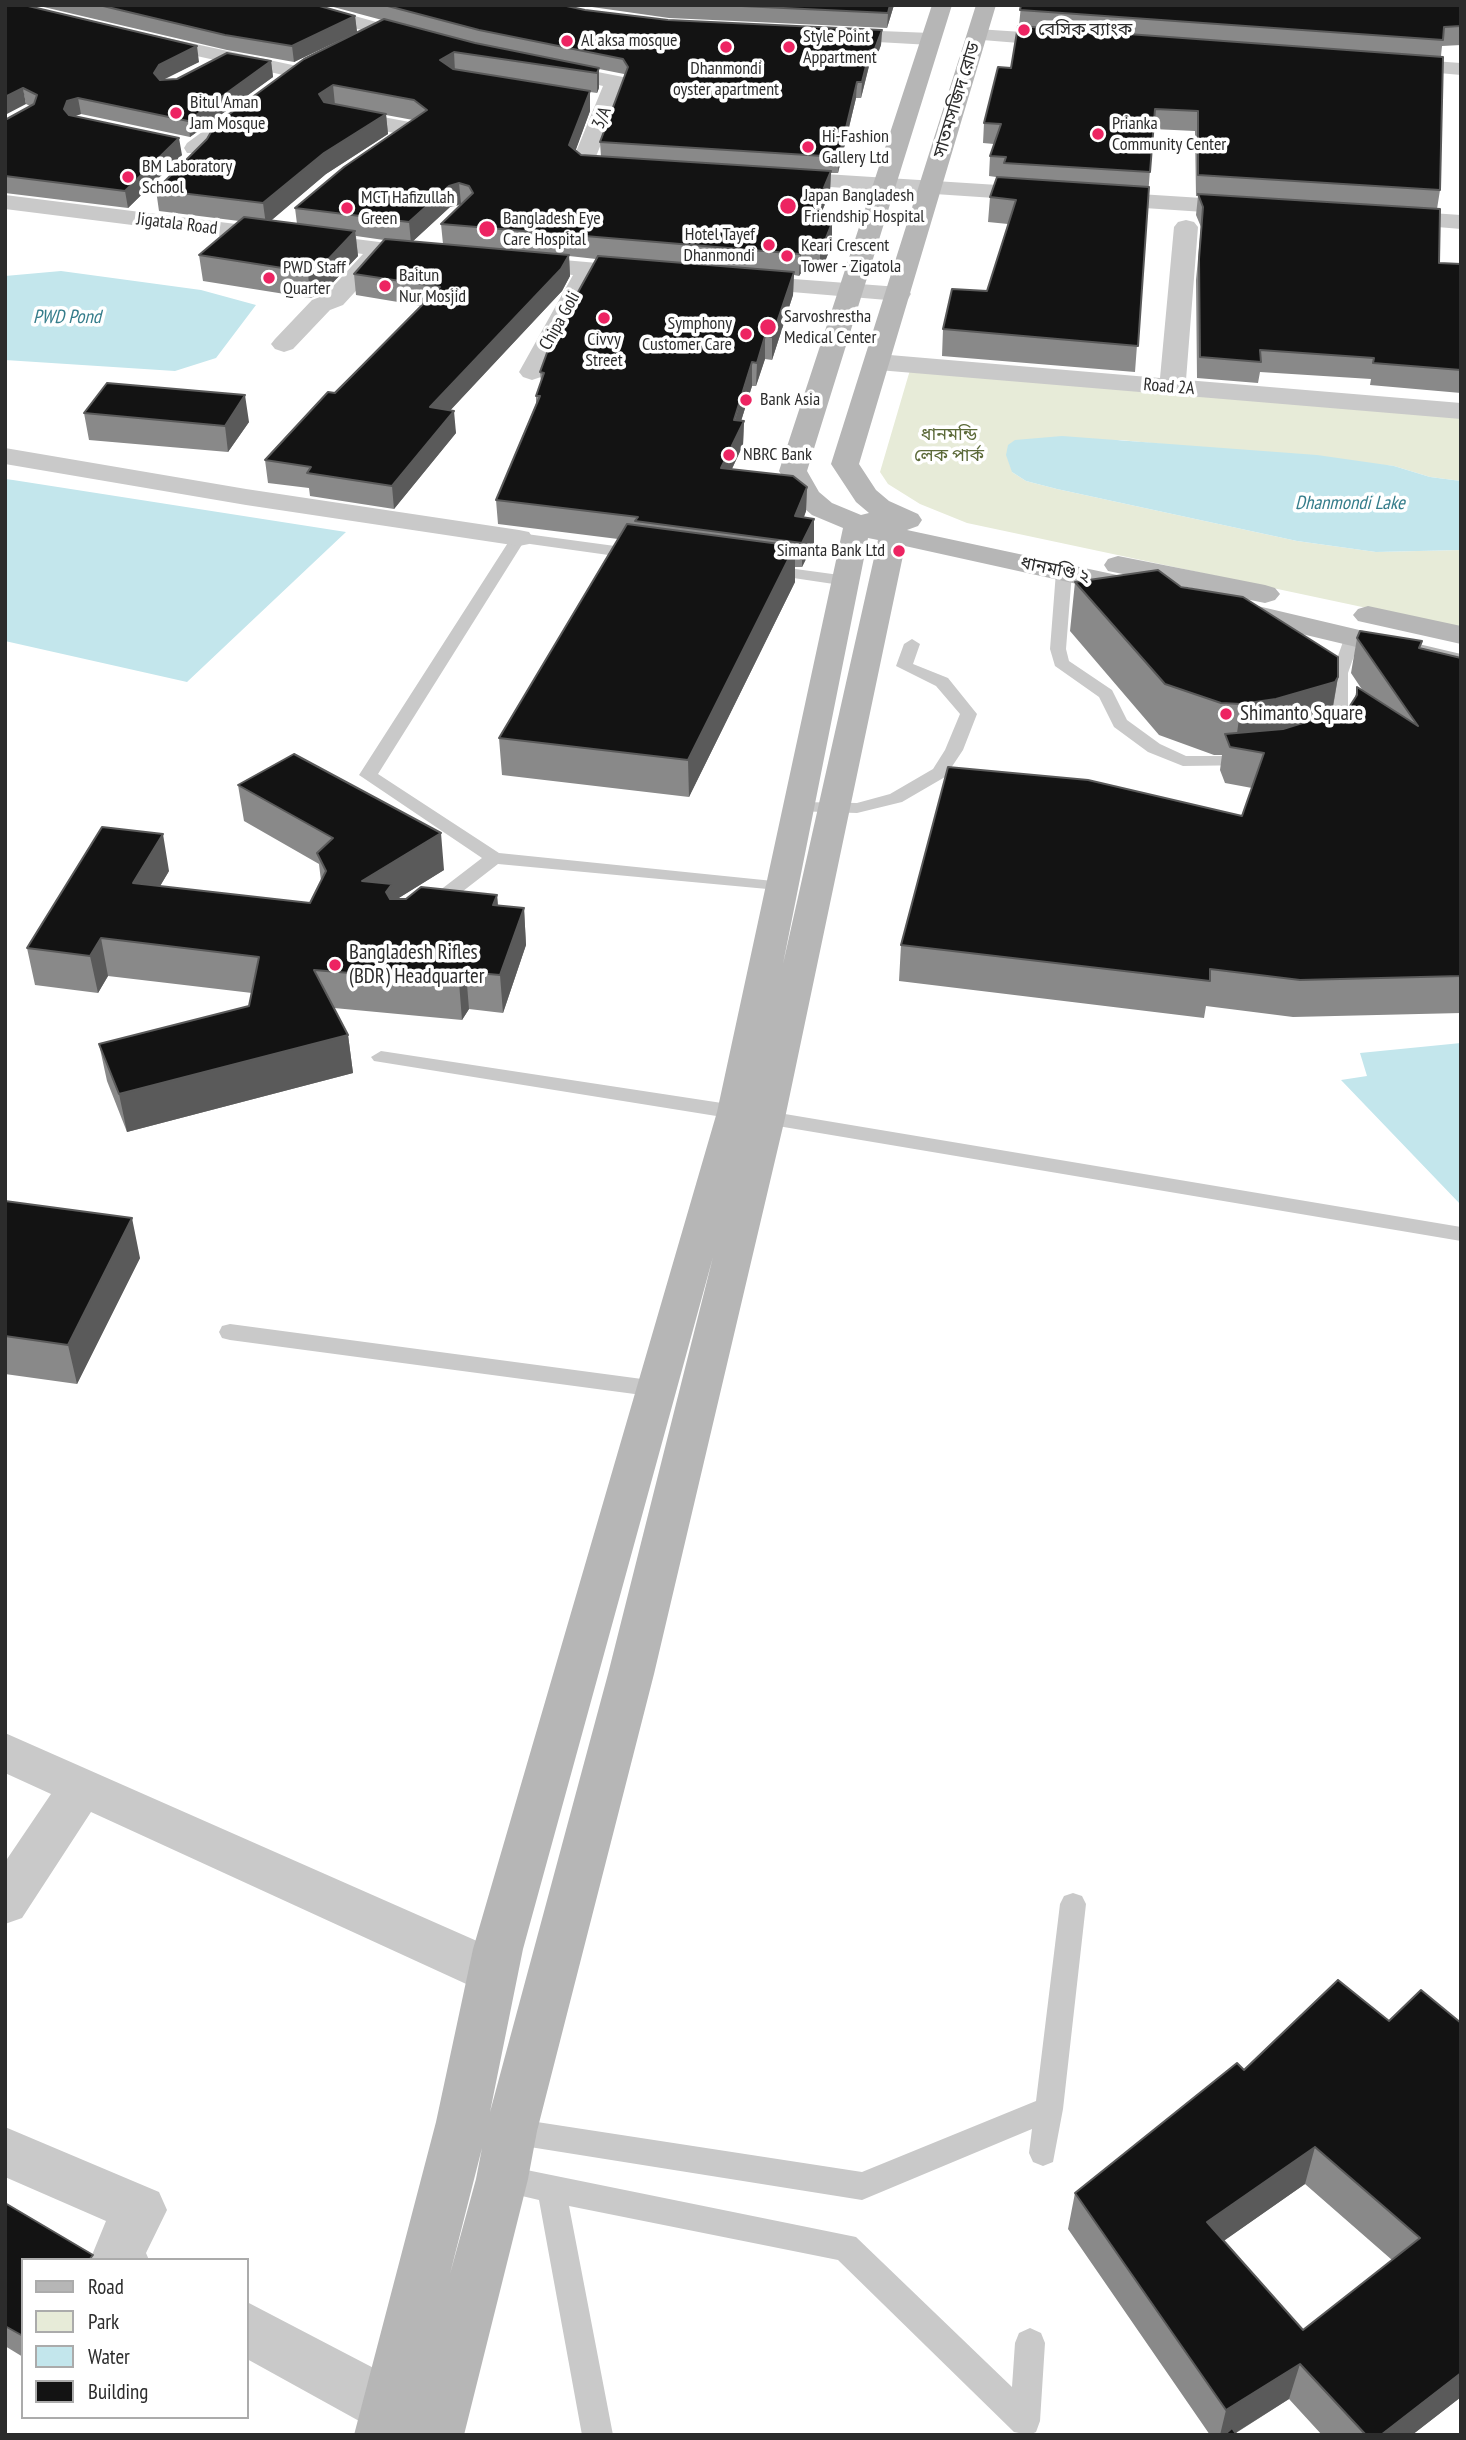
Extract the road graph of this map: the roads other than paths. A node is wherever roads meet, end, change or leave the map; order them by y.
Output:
1 (943, 5) edge
2 (986, 5) edge
3 (306, 9) edge
4 (426, 17) edge
5 (384, 31) junction
6 (122, 34) edge
7 (807, 34) edge
8 (977, 35) junction
9 (931, 39) junction
10 (357, 42) edge
11 (1088, 43) edge
12 (439, 45) edge
13 (226, 59) junction
14 (321, 60) edge
15 (1364, 62) edge
16 (531, 65) edge
17 (1461, 69) edge
18 (297, 72) junction
19 (198, 74) edge
20 (582, 101) edge
21 (608, 104) junction
22 (335, 115) edge
23 (169, 143) edge
24 (393, 146) edge
25 (195, 148) junction
26 (643, 170) edge
27 (181, 172) edge
28 (750, 176) edge
29 (885, 183) junction
30 (931, 186) junction
31 (153, 200) edge
32 (5, 202) edge
33 (1273, 210) edge
34 (300, 212) edge
35 (1370, 216) edge
36 (135, 218) junction
37 (1461, 222) edge
38 (1186, 227) dead end
39 (272, 235) junction
40 (381, 249) junction
41 (456, 257) edge
42 (496, 261) edge
43 (588, 270) junction
44 (671, 277) edge
45 (712, 280) edge
46 (850, 290) junction
47 (899, 294) junction
48 (284, 344) dead end
49 (878, 362) junction
50 (532, 372) dead end
51 (1172, 388) junction
52 (1461, 411) edge
53 (5, 456) edge
54 (849, 474) joint
55 (858, 525) junction
56 (893, 525) junction
57 (519, 538) junction
58 (656, 556) edge
59 (751, 569) edge
60 (1064, 572) junction
61 (847, 581) junction
62 (1461, 635) edge
63 (1353, 636) junction
64 (912, 644) dead end
65 (1461, 663) edge
66 (1316, 746) edge
67 (1271, 758) edge
68 (799, 807) junction
69 (835, 808) junction
70 (494, 858) junction
71 (783, 887) junction
72 (817, 890) junction
73 (411, 922) edge
74 (381, 1057) dead end
75 (751, 1115) junction
76 (1461, 1234) edge
77 (230, 1332) dead end
78 (657, 1389) junction
79 (5, 1752) edge
80 (82, 1786) junction
81 (5, 1903) edge
82 (1073, 1904) dead end
83 (494, 1972) junction
84 (1049, 2109) junction
85 (5, 2151) edge
86 (1043, 2153) dead end
87 (495, 2158) junction
88 (118, 2258) edge
89 (248, 2330) edge
90 (1030, 2343) dead end
91 (386, 2421) edge
92 (1024, 2428) edge
93 (436, 2435) edge
94 (598, 2435) edge

1 - 9 main road
2 - 8 main road, সাতমসজিদ রোড
3 - 5 street
4 - 5 street
5 - 10 street
5 - 12 street
6 - 13 street
7 - 9 street
8 - 11 street
8 - 30 main road, সাতমসজিদ রোড
9 - 29 main road
13 - 18 street
13 - 19 street
14 - 18 street
15 - 17 street
16 - 21 street, 3/A
18 - 25 street
20 - 21 street
21 - 26 street, 3/A
22 - 24 street
23 - 25 street
25 - 27 street
28 - 29 street
29 - 30 street
29 - 46 main road
30 - 33 street
30 - 47 main road, সাতমসজিদ রোড
31 - 36 street
32 - 36 street, Jigatala Road
34 - 39 street
35 - 37 street
36 - 39 street, Jigatala Road
38 - 51 street
39 - 40 street, Jigatala Road
40 - 41 street, Jigatala Road
40 - 48 street
42 - 43 street
43 - 44 street
43 - 50 street, Chipa Goli
45 - 46 street
46 - 47 street
46 - 55 main road, ধানমণ্ডি ২
47 - 49 main road, সাতমসজিদ রোড
49 - 51 street, Road 2A
49 - 54 main road, সাতমসজিদ রোড
51 - 52 street, Road 2A
53 - 57 street
54 - 56 main road, ধানমণ্ডি ২
55 - 56 main road, ধানমণ্ডি ২
55 - 61 main road
56 - 60 main road, ধানমণ্ডি ২
56 - 62 main road, ধানমণ্ডি ২
56 - 69 main road
57 - 58 lane
57 - 70 lane
59 - 61 lane
60 - 63 main road, ধানমণ্ডি ২
60 - 67 lane
61 - 68 main road
63 - 65 main road, ধানমণ্ডি ২
63 - 66 lane
64 - 69 lane
68 - 69 lane
68 - 71 main road
69 - 72 main road
70 - 71 lane
70 - 73 lane
71 - 72 main road
71 - 75 main road
72 - 75 main road
74 - 75 lane
75 - 76 lane
75 - 78 main road
75 - 87 main road
77 - 78 lane
78 - 83 main road
79 - 80 street
80 - 81 street
80 - 83 street
82 - 84 lane
83 - 87 main road
84 - 86 lane
84 - 87 lane
85 - 88 street
87 - 91 main road
87 - 92 lane
87 - 93 main road
87 - 94 lane
89 - 91 street
90 - 92 lane

